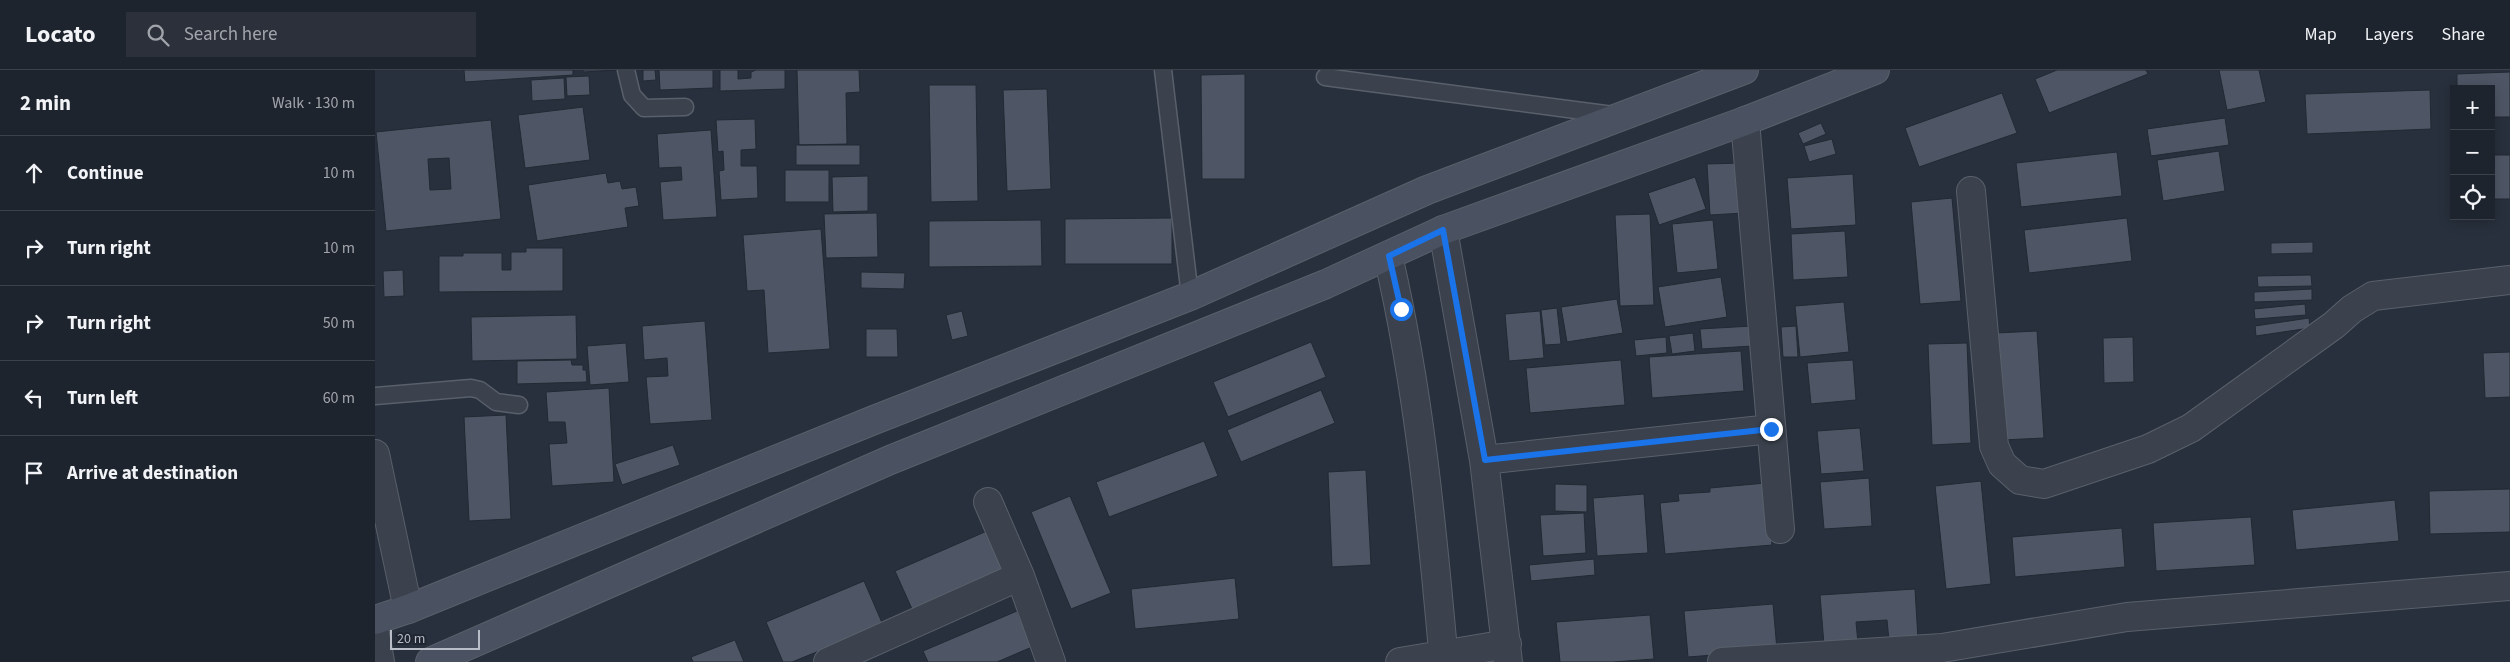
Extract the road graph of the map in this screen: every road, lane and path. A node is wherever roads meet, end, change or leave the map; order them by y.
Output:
1 (626, 70) edge
2 (1163, 70) edge
3 (1744, 70) edge
4 (1875, 70) edge
5 (1325, 77) dead end
6 (685, 107) dead end
7 (1621, 116) junction
8 (1745, 121) junction
9 (1971, 191) dead end
10 (1443, 230) junction
11 (1389, 256) junction
12 (2510, 280) edge
13 (1190, 296) junction
14 (375, 396) edge
15 (519, 405) dead end
16 (1771, 429) junction
17 (375, 454) edge
18 (1485, 460) junction
19 (988, 502) dead end
20 (1779, 529) dead end
21 (1020, 576) junction
22 (2510, 586) edge
23 (408, 609) junction
24 (375, 620) edge
25 (375, 634) edge
26 (1508, 653) edge
27 (1942, 655) edge
28 (1443, 658) edge
29 (380, 662) edge
30 (430, 662) edge
31 (828, 662) edge
32 (1051, 662) edge
33 (1400, 662) edge
34 (1721, 662) edge

1 - 6 lane
2 - 13 lane
3 - 7 main road
4 - 8 main road
5 - 7 lane
7 - 13 main road
8 - 10 main road
8 - 16 street
9 - 12 street
10 - 11 main road
10 - 18 street
11 - 28 street
11 - 30 main road
13 - 23 main road
14 - 15 lane
16 - 18 street
16 - 20 street
17 - 23 street
18 - 26 street
19 - 21 street
21 - 31 street
21 - 32 street
22 - 27 street
23 - 24 main road
25 - 29 street
26 - 28 street
27 - 34 street
28 - 33 street

